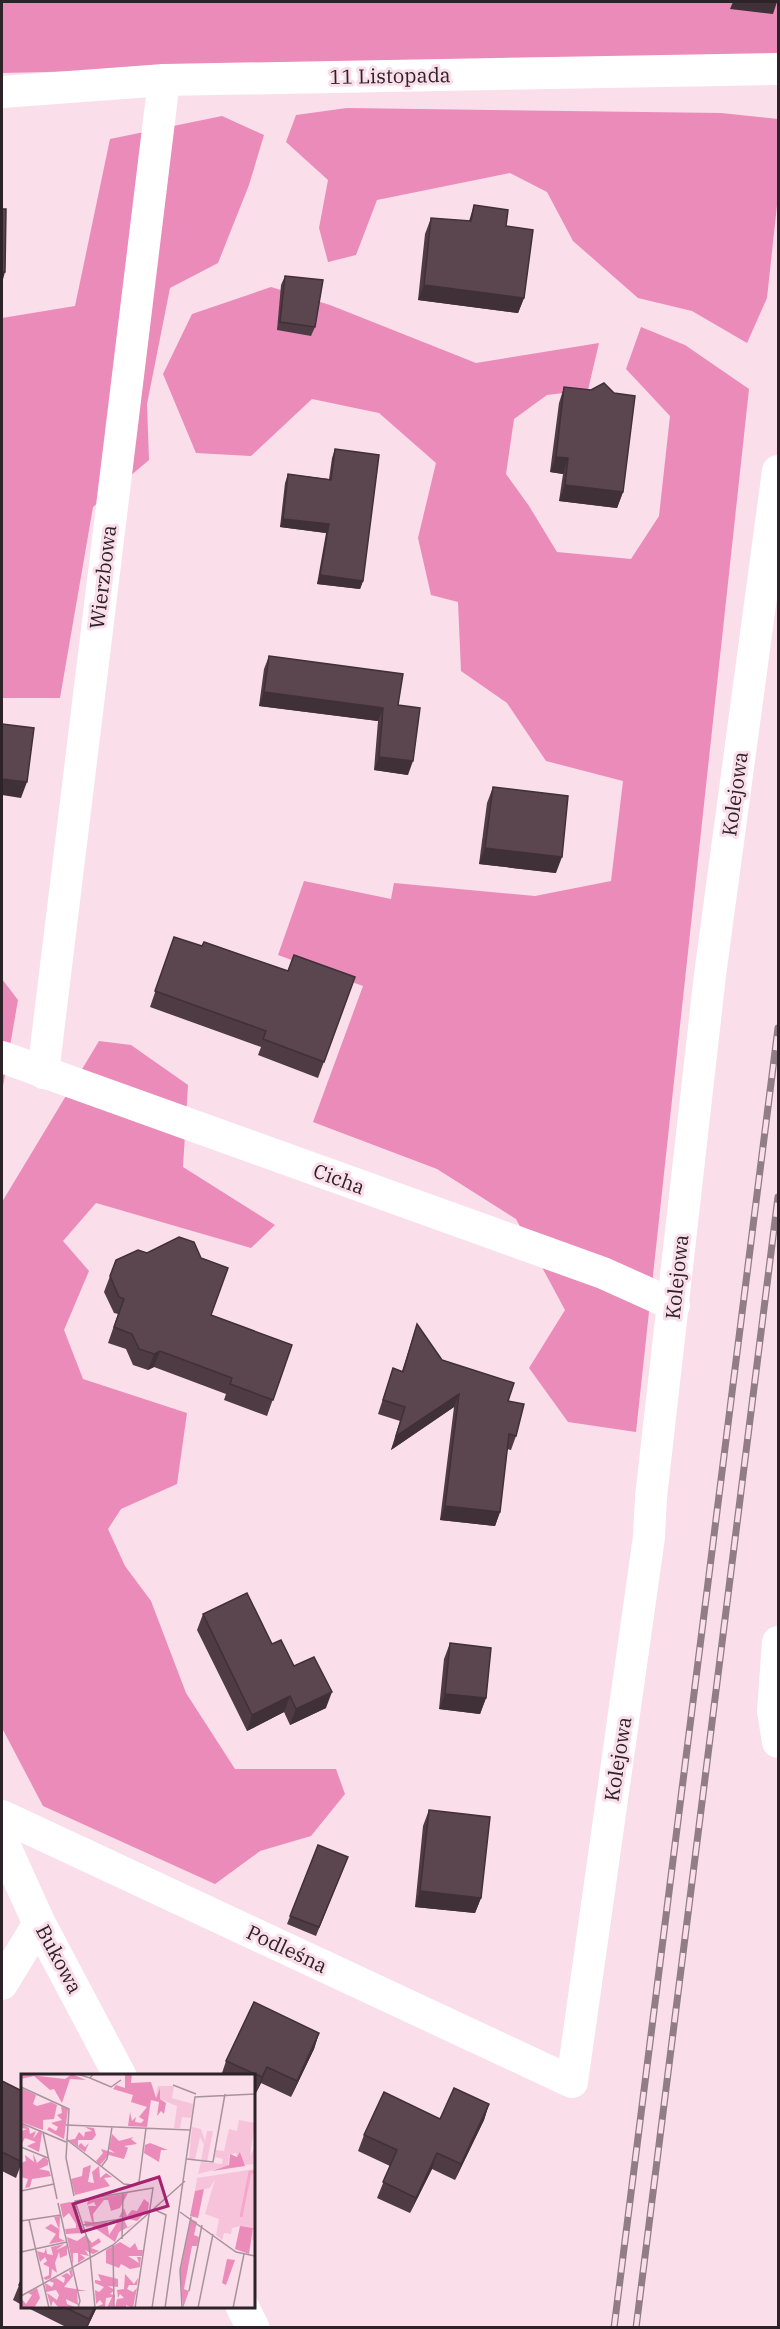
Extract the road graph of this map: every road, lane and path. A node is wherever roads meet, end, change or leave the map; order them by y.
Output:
1 (778, 69) edge
2 (164, 80) junction
3 (2, 92) edge
4 (778, 471) edge
5 (2, 1058) edge
6 (43, 1073) junction
7 (674, 1305) junction
8 (778, 1642) edge
9 (778, 1742) edge
10 (2, 1816) edge
11 (2, 1841) edge
12 (39, 1923) junction
13 (2, 1984) edge
14 (119, 2074) edge
15 (572, 2082) joint
16 (243, 2308) edge
17 (253, 2328) edge

1 - 2 street, 11 Listopada
2 - 3 street, 11 Listopada
2 - 6 street, Wierzbowa
4 - 7 street, Kolejowa
5 - 6 street, Cicha
6 - 7 street, Cicha
7 - 15 street, Kolejowa
8 - 9 street
10 - 15 street, Podleśna
11 - 12 street, Bukowa
12 - 13 street
12 - 14 street, Bukowa
16 - 17 street

